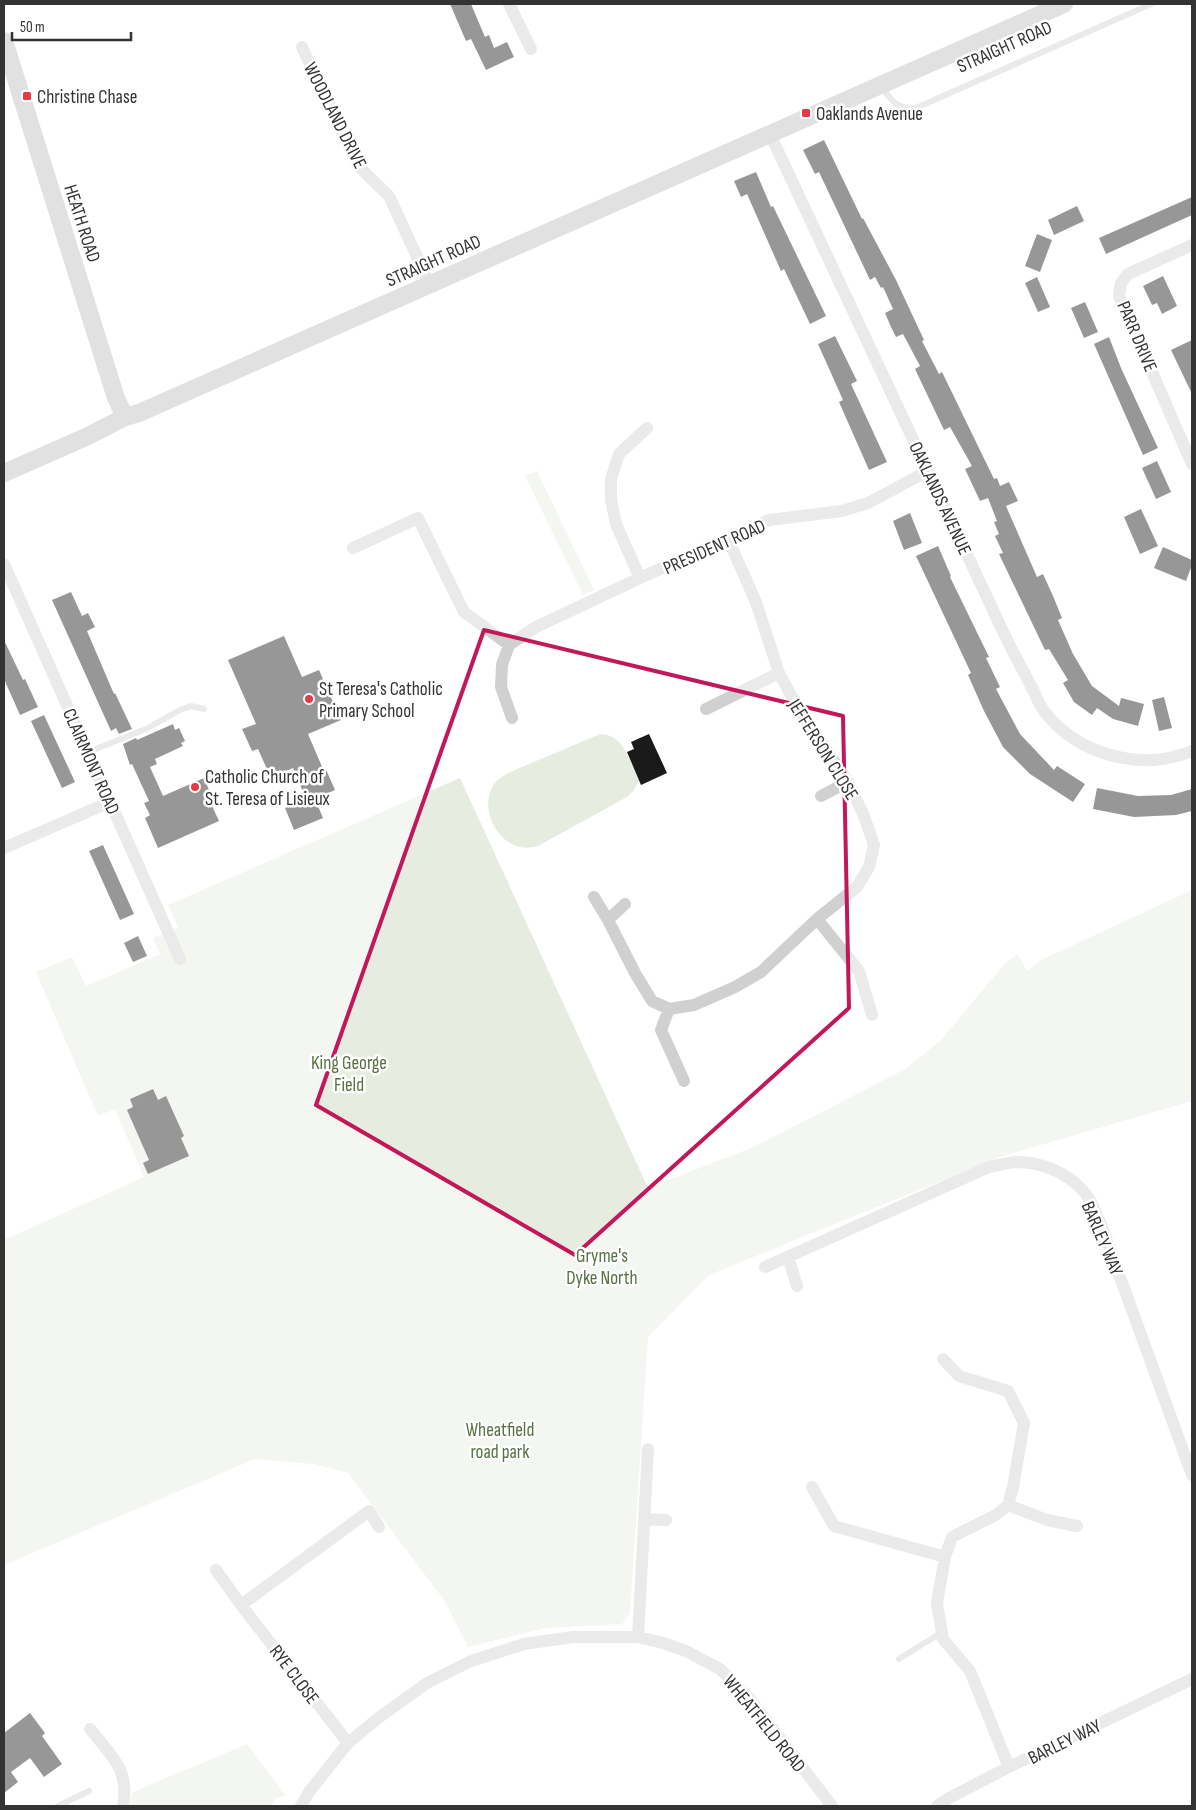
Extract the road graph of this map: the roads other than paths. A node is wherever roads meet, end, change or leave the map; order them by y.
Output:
1 (509, 4) edge
2 (1064, 4) edge
3 (1152, 4) edge
4 (4, 42) edge
5 (302, 48) dead end
6 (531, 49) dead end
7 (881, 85) junction
8 (770, 134) junction
9 (1192, 245) edge
10 (430, 285) junction
11 (125, 417) junction
12 (647, 428) dead end
13 (1192, 464) edge
14 (928, 471) junction
15 (4, 474) edge
16 (728, 539) junction
17 (353, 548) dead end
18 (4, 564) edge
19 (640, 578) junction
20 (509, 645) junction
21 (779, 673) junction
22 (204, 709) dead end
23 (706, 709) dead end
24 (512, 718) dead end
25 (1192, 751) edge
26 (88, 752) junction
27 (848, 782) junction
28 (821, 796) dead end
29 (110, 802) junction
30 (4, 848) edge
31 (594, 897) dead end
32 (625, 904) dead end
33 (818, 919) junction
34 (608, 920) junction
35 (180, 959) dead end
36 (669, 1009) junction
37 (872, 1015) dead end
38 (684, 1081) dead end
39 (788, 1257) junction
40 (765, 1267) dead end
41 (797, 1286) dead end
42 (943, 1359) dead end
43 (648, 1449) dead end
44 (1192, 1475) edge
45 (812, 1487) dead end
46 (1008, 1505) junction
47 (644, 1519) junction
48 (666, 1520) dead end
49 (1077, 1526) dead end
50 (379, 1527) dead end
51 (945, 1556) junction
52 (216, 1570) dead end
53 (242, 1605) junction
54 (942, 1632) junction
55 (638, 1637) junction
56 (899, 1659) dead end
57 (1192, 1680) edge
58 (90, 1729) dead end
59 (348, 1744) junction
60 (1009, 1767) junction
61 (89, 1792) dead end
62 (58, 1806) edge
63 (123, 1806) edge
64 (301, 1806) edge
65 (832, 1806) edge
66 (937, 1806) edge

1 - 6 street
2 - 7 street, STRAIGHT ROAD
3 - 7 lane, STRAIGHT ROAD
4 - 11 street, HEATH ROAD
5 - 10 street, WOODLAND DRIVE
7 - 8 street, STRAIGHT ROAD
8 - 10 street, STRAIGHT ROAD
8 - 14 street, OAKLANDS AVENUE
9 - 13 street, PARR DRIVE
10 - 11 street, STRAIGHT ROAD
11 - 15 street, STRAIGHT ROAD
12 - 19 street
14 - 16 street, PRESIDENT ROAD
14 - 25 street, OAKLANDS AVENUE
16 - 19 street, PRESIDENT ROAD
16 - 21 street, JEFFERSON CLOSE
17 - 20 street
18 - 26 street, CLAIRMONT ROAD
19 - 20 street, PRESIDENT ROAD
20 - 24 street
21 - 23 street
21 - 27 street, JEFFERSON CLOSE
22 - 26 lane
26 - 29 street, CLAIRMONT ROAD
27 - 28 street
27 - 33 street, JEFFERSON CLOSE
29 - 30 street
29 - 35 street, CLAIRMONT ROAD
31 - 34 street
32 - 34 street
33 - 36 street, JEFFERSON CLOSE
33 - 37 street
34 - 36 street
36 - 38 street
39 - 40 street, BARLEY WAY
39 - 41 street
39 - 44 street, BARLEY WAY
42 - 46 street
43 - 47 street
45 - 51 street
46 - 49 street
46 - 51 street
47 - 48 street
47 - 55 street
50 - 53 street
51 - 54 street
52 - 53 street, RYE CLOSE
53 - 59 street, RYE CLOSE
54 - 56 lane
54 - 60 street
55 - 59 street, WHEATFIELD ROAD
55 - 65 street, WHEATFIELD ROAD
57 - 60 street, BARLEY WAY
58 - 63 street
59 - 64 street, WHEATFIELD ROAD
60 - 66 street, BARLEY WAY
61 - 62 lane

